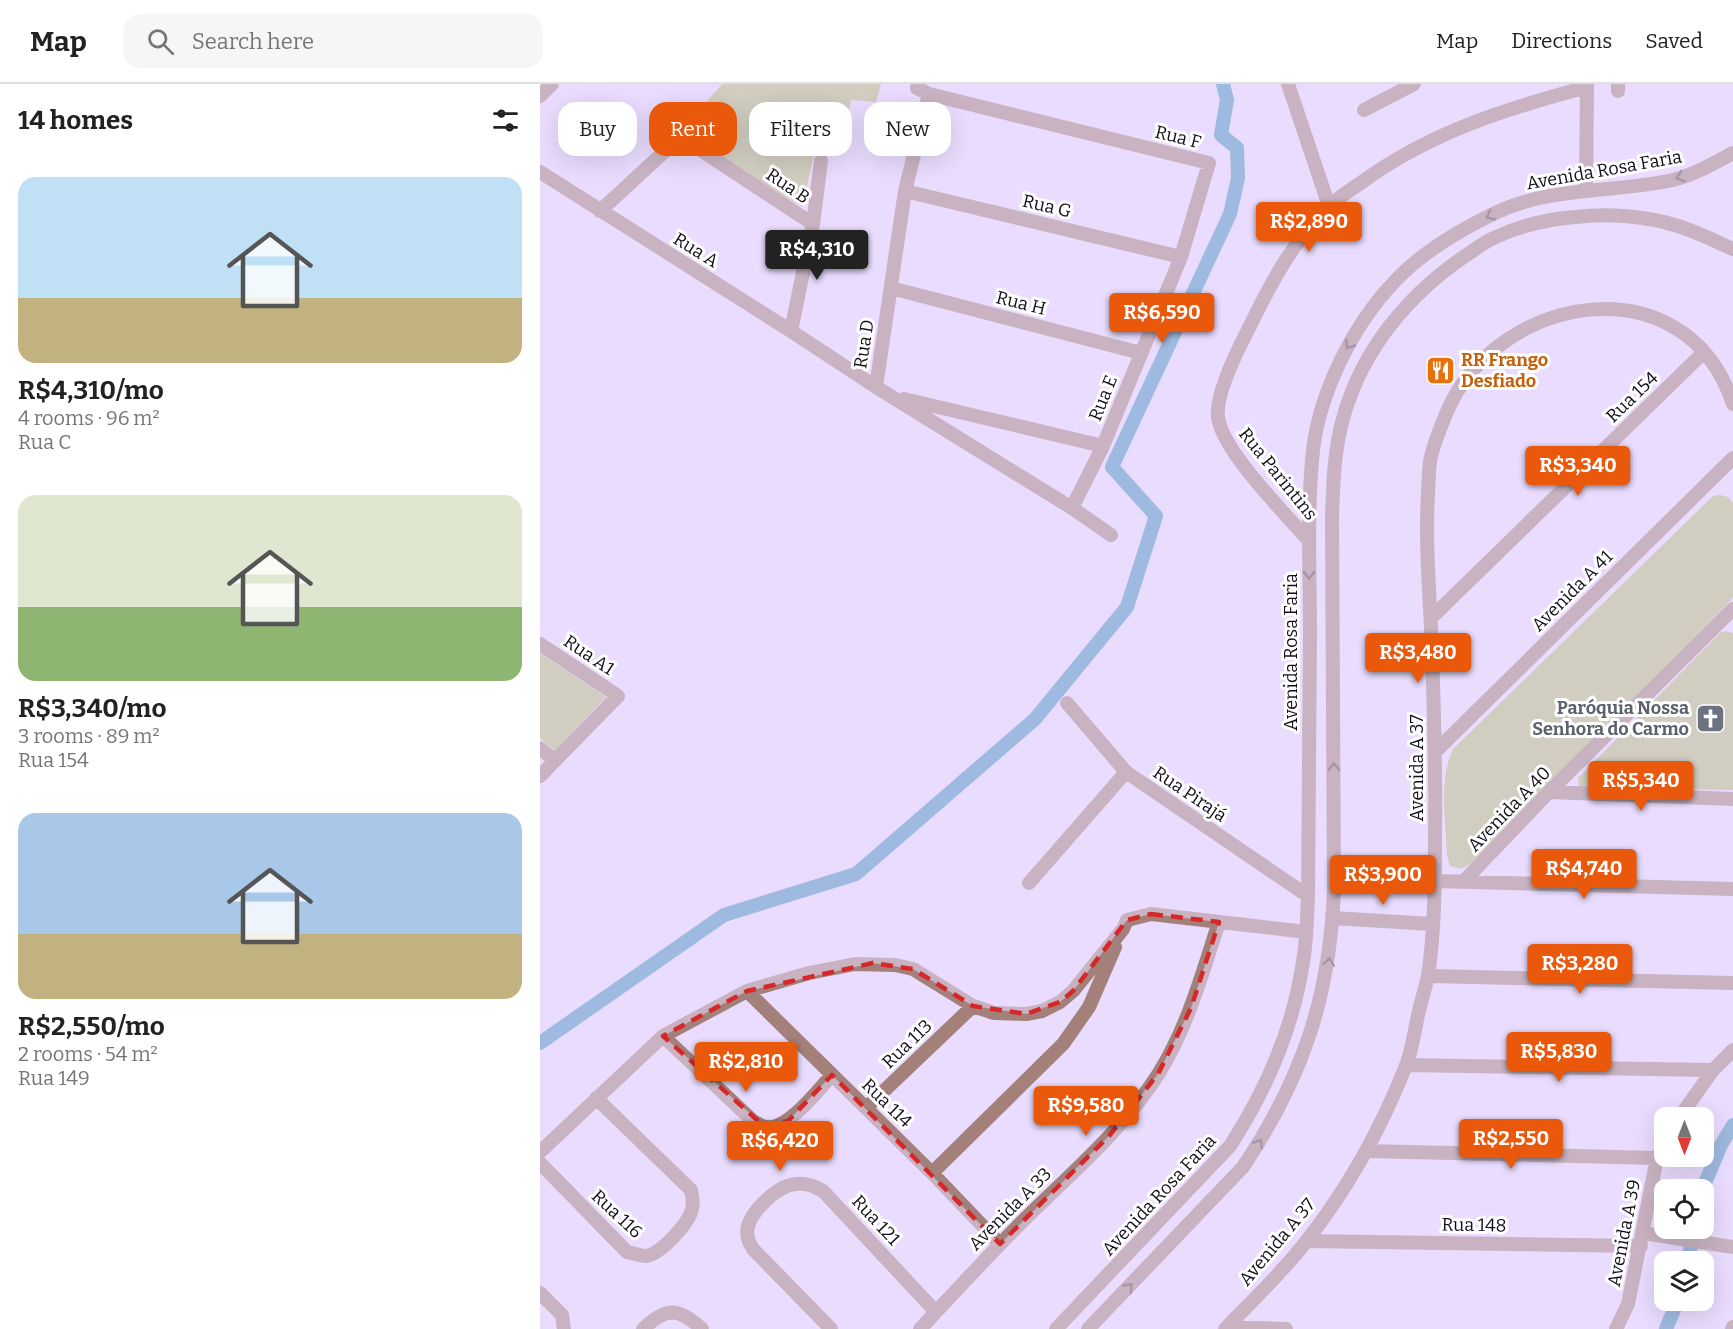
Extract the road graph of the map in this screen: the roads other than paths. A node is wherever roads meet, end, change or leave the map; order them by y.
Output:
1 (552, 84) edge
2 (918, 84) edge
3 (1288, 84) edge
4 (1414, 84) edge
5 (1587, 85) edge
6 (929, 94) junction
7 (540, 96) edge
8 (1364, 110) dead end
9 (1733, 153) edge
10 (821, 161) dead end
11 (1209, 164) joint
12 (540, 172) edge
13 (905, 191) junction
14 (1586, 191) junction
15 (1329, 206) junction
16 (600, 211) junction
17 (813, 224) junction
18 (1733, 249) edge
19 (1181, 256) junction
20 (891, 288) junction
21 (791, 331) junction
22 (1704, 352) junction
23 (1141, 353) junction
24 (876, 387) junction
25 (893, 397) junction
26 (1733, 404) edge
27 (1103, 446) junction
28 (1733, 458) edge
29 (1072, 508) junction
30 (1111, 535) dead end
31 (1309, 541) junction
32 (1733, 609) edge
33 (1431, 618) junction
34 (1334, 633) junction
35 (1310, 634) junction
36 (540, 644) edge
37 (1067, 703) dead end
38 (540, 748) edge
39 (1436, 751) junction
40 (555, 761) junction
41 (1126, 772) junction
42 (540, 776) edge
43 (1549, 792) junction
44 (1733, 799) edge
45 (1435, 881) junction
46 (1464, 881) junction
47 (1029, 883) dead end
48 (1334, 889) junction
49 (1733, 889) edge
50 (1308, 892) junction
51 (1333, 918) junction
52 (1220, 922) junction
53 (1432, 924) junction
54 (1123, 929) junction
55 (1306, 932) junction
56 (1428, 976) junction
57 (1733, 982) edge
58 (747, 991) junction
59 (973, 1006) junction
60 (663, 1036) junction
61 (1733, 1050) edge
62 (1406, 1065) junction
63 (1713, 1070) junction
64 (832, 1075) junction
65 (596, 1098) junction
66 (1686, 1107) edge
67 (866, 1108) junction
68 (1366, 1151) junction
69 (540, 1152) edge
70 (1654, 1158) edge
71 (540, 1163) edge
72 (1655, 1167) edge
73 (932, 1173) junction
74 (1642, 1240) junction
75 (1307, 1241) junction
76 (1000, 1244) junction
77 (1733, 1247) edge
78 (540, 1293) edge
79 (936, 1312) junction
80 (1226, 1328) edge
81 (564, 1329) edge
82 (643, 1329) edge
83 (702, 1329) edge
84 (831, 1329) edge
85 (920, 1329) edge
86 (1056, 1329) edge
87 (1088, 1329) edge
88 (1286, 1329) edge
89 (1616, 1329) edge

1 - 7 street
2 - 6 street
3 - 15 street
4 - 8 street
5 - 14 street
5 - 15 street, Rua Parintins
6 - 11 street, Rua F
6 - 13 street, Rua D
9 -> 14 street, Avenida Rosa Faria
10 - 17 street
11 - 19 street, Rua E
12 - 16 street, Rua A
13 - 19 street, Rua G
13 - 20 street, Rua D
14 -> 31 street, Avenida Rosa Faria
15 - 31 street, Rua Parintins
16 - 17 street, Rua B
16 - 21 street, Rua A
17 - 21 street
18 - 34 street
19 - 23 street, Rua E
20 - 23 street, Rua H
20 - 24 street, Rua D
21 - 24 street, Rua A
22 - 26 street, Avenida A 37
22 - 33 street, Rua 154
22 - 33 street, Avenida A 37
23 - 27 street, Rua E
24 - 25 street, Rua A
25 - 27 street, Rua A
25 - 29 street, Rua A
27 - 29 street, Rua E
28 - 39 street, Avenida A 41
29 - 30 street, Rua A
31 -> 35 street, Avenida Rosa Faria
32 - 43 street, Avenida A 40
33 - 39 street, Avenida A 37
34 - 35 street
48 -> 34 street
35 - 50 street, Avenida Rosa Faria
36 - 40 street, Rua A1
37 - 41 street, Rua Pirajá
38 - 40 street
39 - 45 street, Avenida A 37
40 - 42 street
41 - 47 street
41 - 50 street, Rua Pirajá
43 - 44 street
43 - 46 street, Avenida A 40
45 - 46 street
45 - 53 street, Avenida A 37
46 - 49 street
48 - 50 street
48 - 51 street
50 - 55 street, Avenida Rosa Faria
51 - 53 street
87 -> 51 street
52 - 54 street
52 - 55 street
52 - 76 street, Avenida A 33
53 - 56 street, Avenida A 37
54 - 59 street
54 - 73 street
55 - 86 street, Avenida Rosa Faria
56 - 57 street
56 - 62 street, Avenida A 37
58 - 59 street
58 - 60 street
58 - 64 street, Rua 114
59 - 67 street, Rua 113
60 - 64 street
60 - 65 street
61 - 63 street
62 - 63 street
62 - 68 street, Avenida A 37
63 - 66 street
64 - 67 street, Rua 114
65 - 69 street
65 - 71 street, Rua 116
67 - 73 street, Rua 114
68 - 70 street
68 - 75 street, Avenida A 37
72 - 74 street, Avenida A 39
73 - 76 street, Rua 114
74 - 75 street, Rua 148
74 - 77 street, Rua 148
74 - 89 street, Avenida A 39
75 - 80 street, Avenida A 37
76 - 79 street, Avenida A 33
78 - 81 street
79 - 84 street, Rua 121
79 - 85 street, Avenida A 33
80 - 88 street
82 - 83 street

